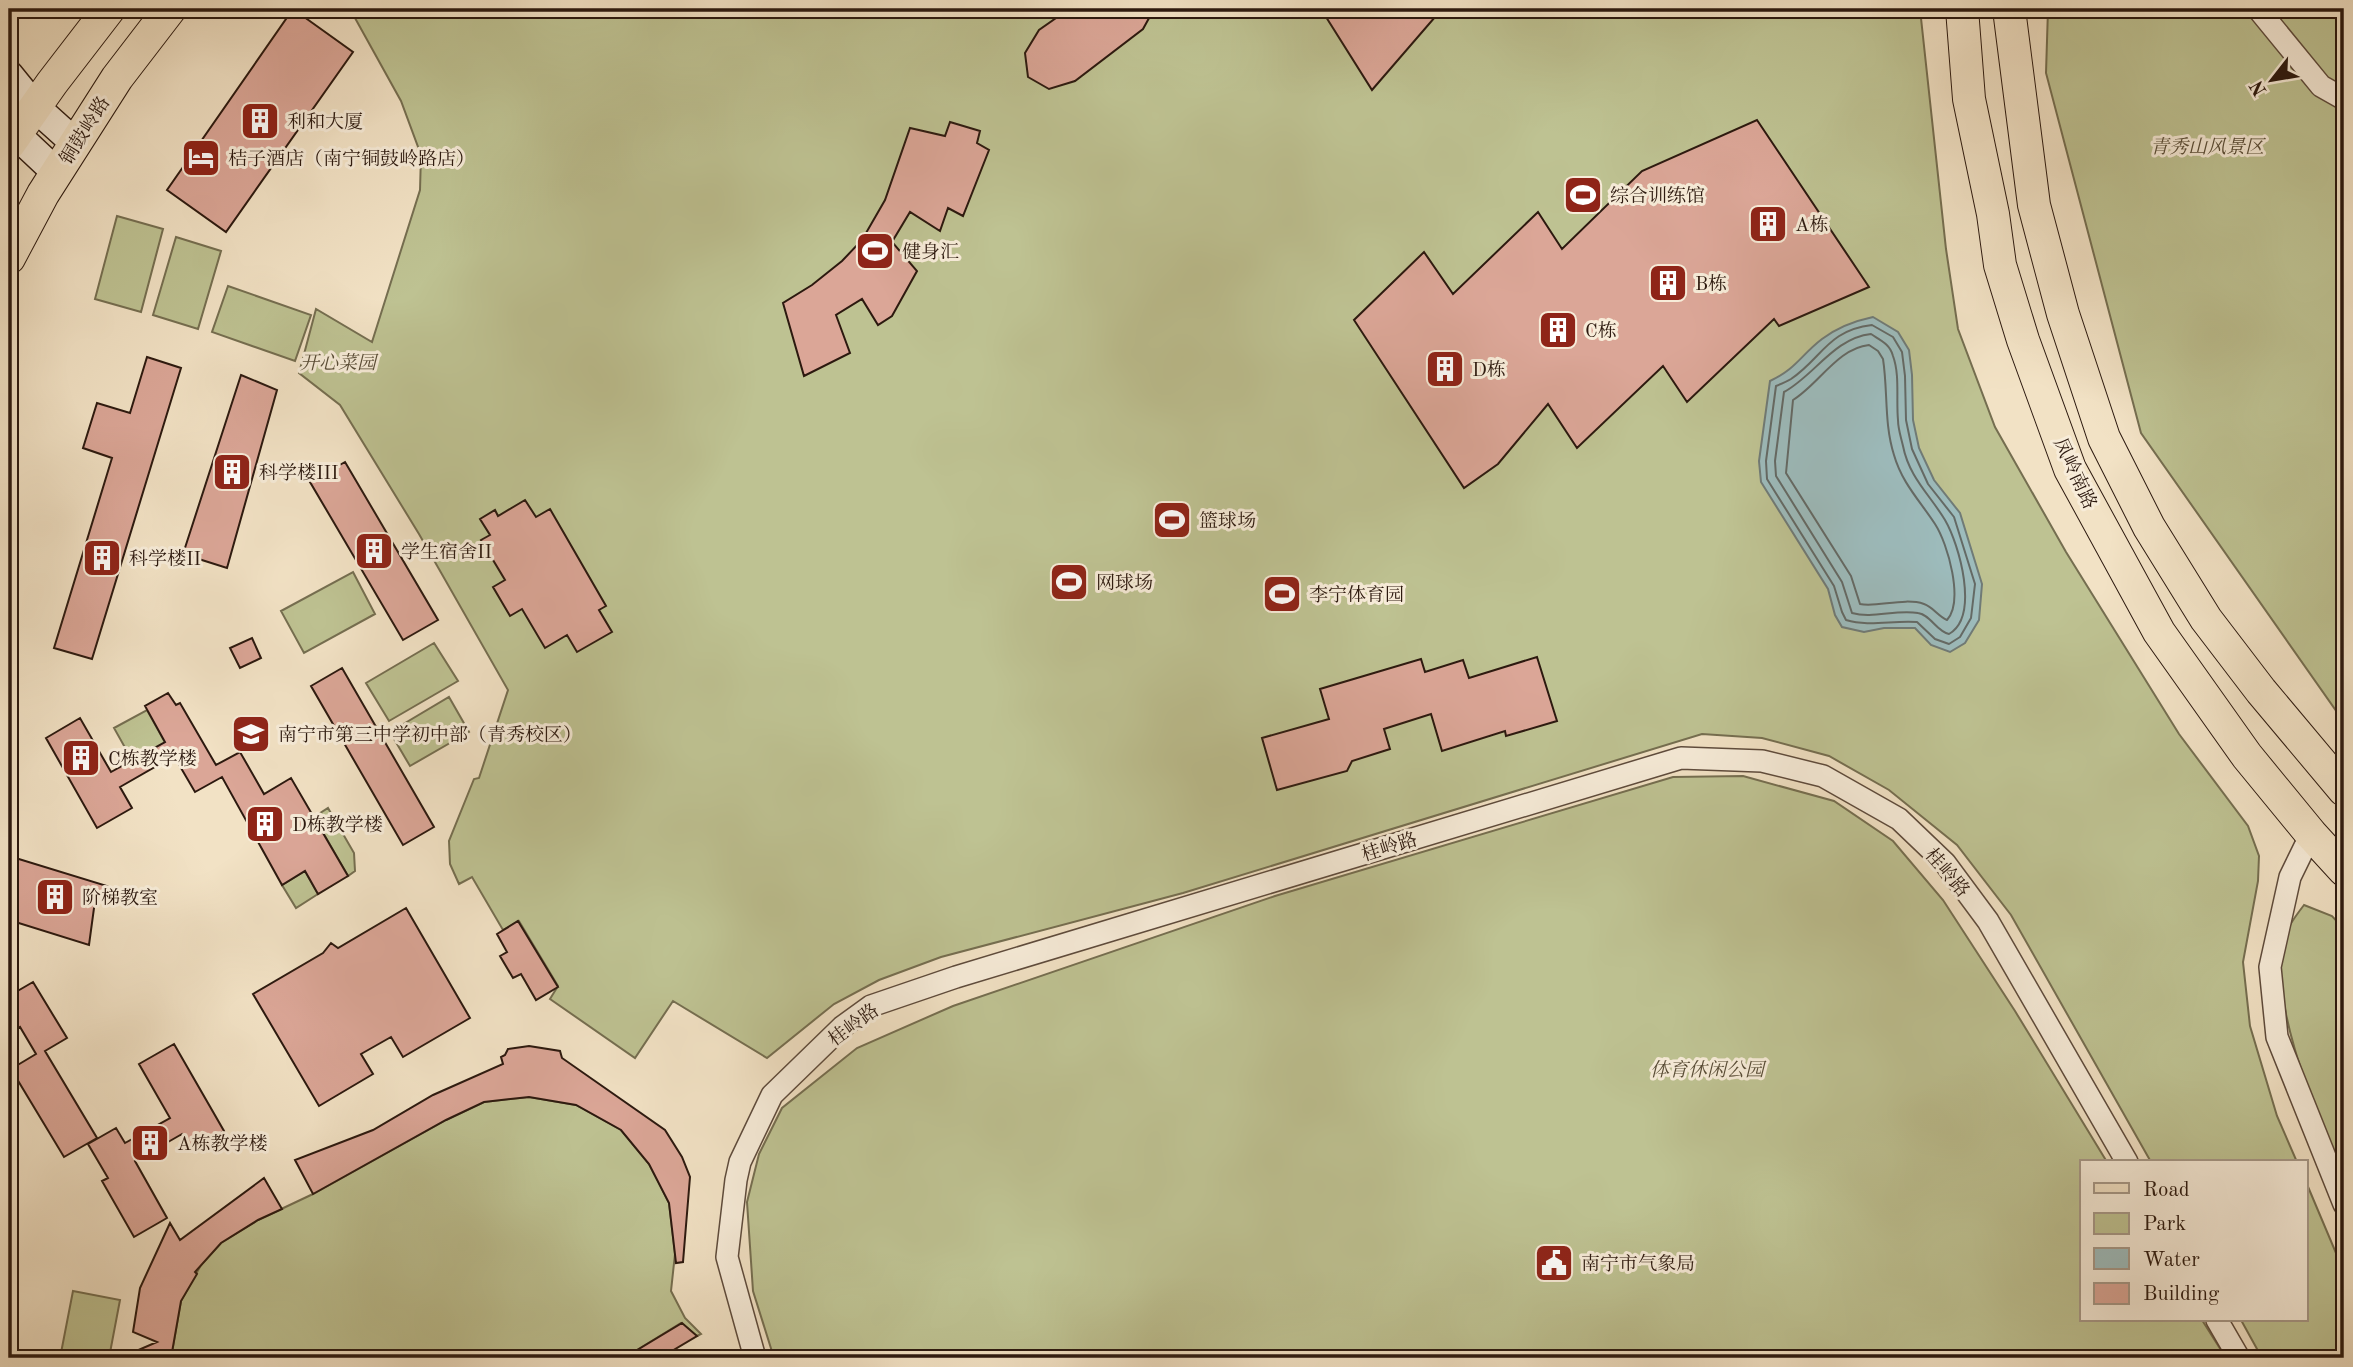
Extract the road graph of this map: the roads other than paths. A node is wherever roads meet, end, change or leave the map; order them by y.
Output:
1 (109, 9) edge
2 (170, 9) edge
3 (1962, 9) edge
4 (2009, 9) edge
5 (2258, 9) edge
6 (9, 75) edge
7 (2344, 99) edge
8 (35, 107) junction
9 (11, 136) edge
10 (75, 143) junction
11 (57, 173) junction
12 (2047, 254) junction
13 (9, 258) edge
14 (2000, 265) junction
15 (2344, 790) edge
16 (2311, 834) junction
17 (2344, 870) edge
18 (2126, 1160) edge
19 (2344, 1204) edge
20 (2218, 1322) edge
21 (755, 1358) edge
22 (2239, 1358) edge

1 - 8 main road
2 - 10 main road, 铜鼓岭路
3 - 14 main road, 凤岭南路
4 - 12 main road
5 - 7 street
6 - 8 street
8 - 9 main road
8 - 10 street
9 - 11 street
10 - 11 main road, 铜鼓岭路
11 - 13 main road, 铜鼓岭路
12 - 14 main road
12 - 15 main road
14 - 16 main road, 凤岭南路
16 - 17 main road, 凤岭南路
16 - 19 street
18 - 21 street, 桂岭路
20 - 22 street

